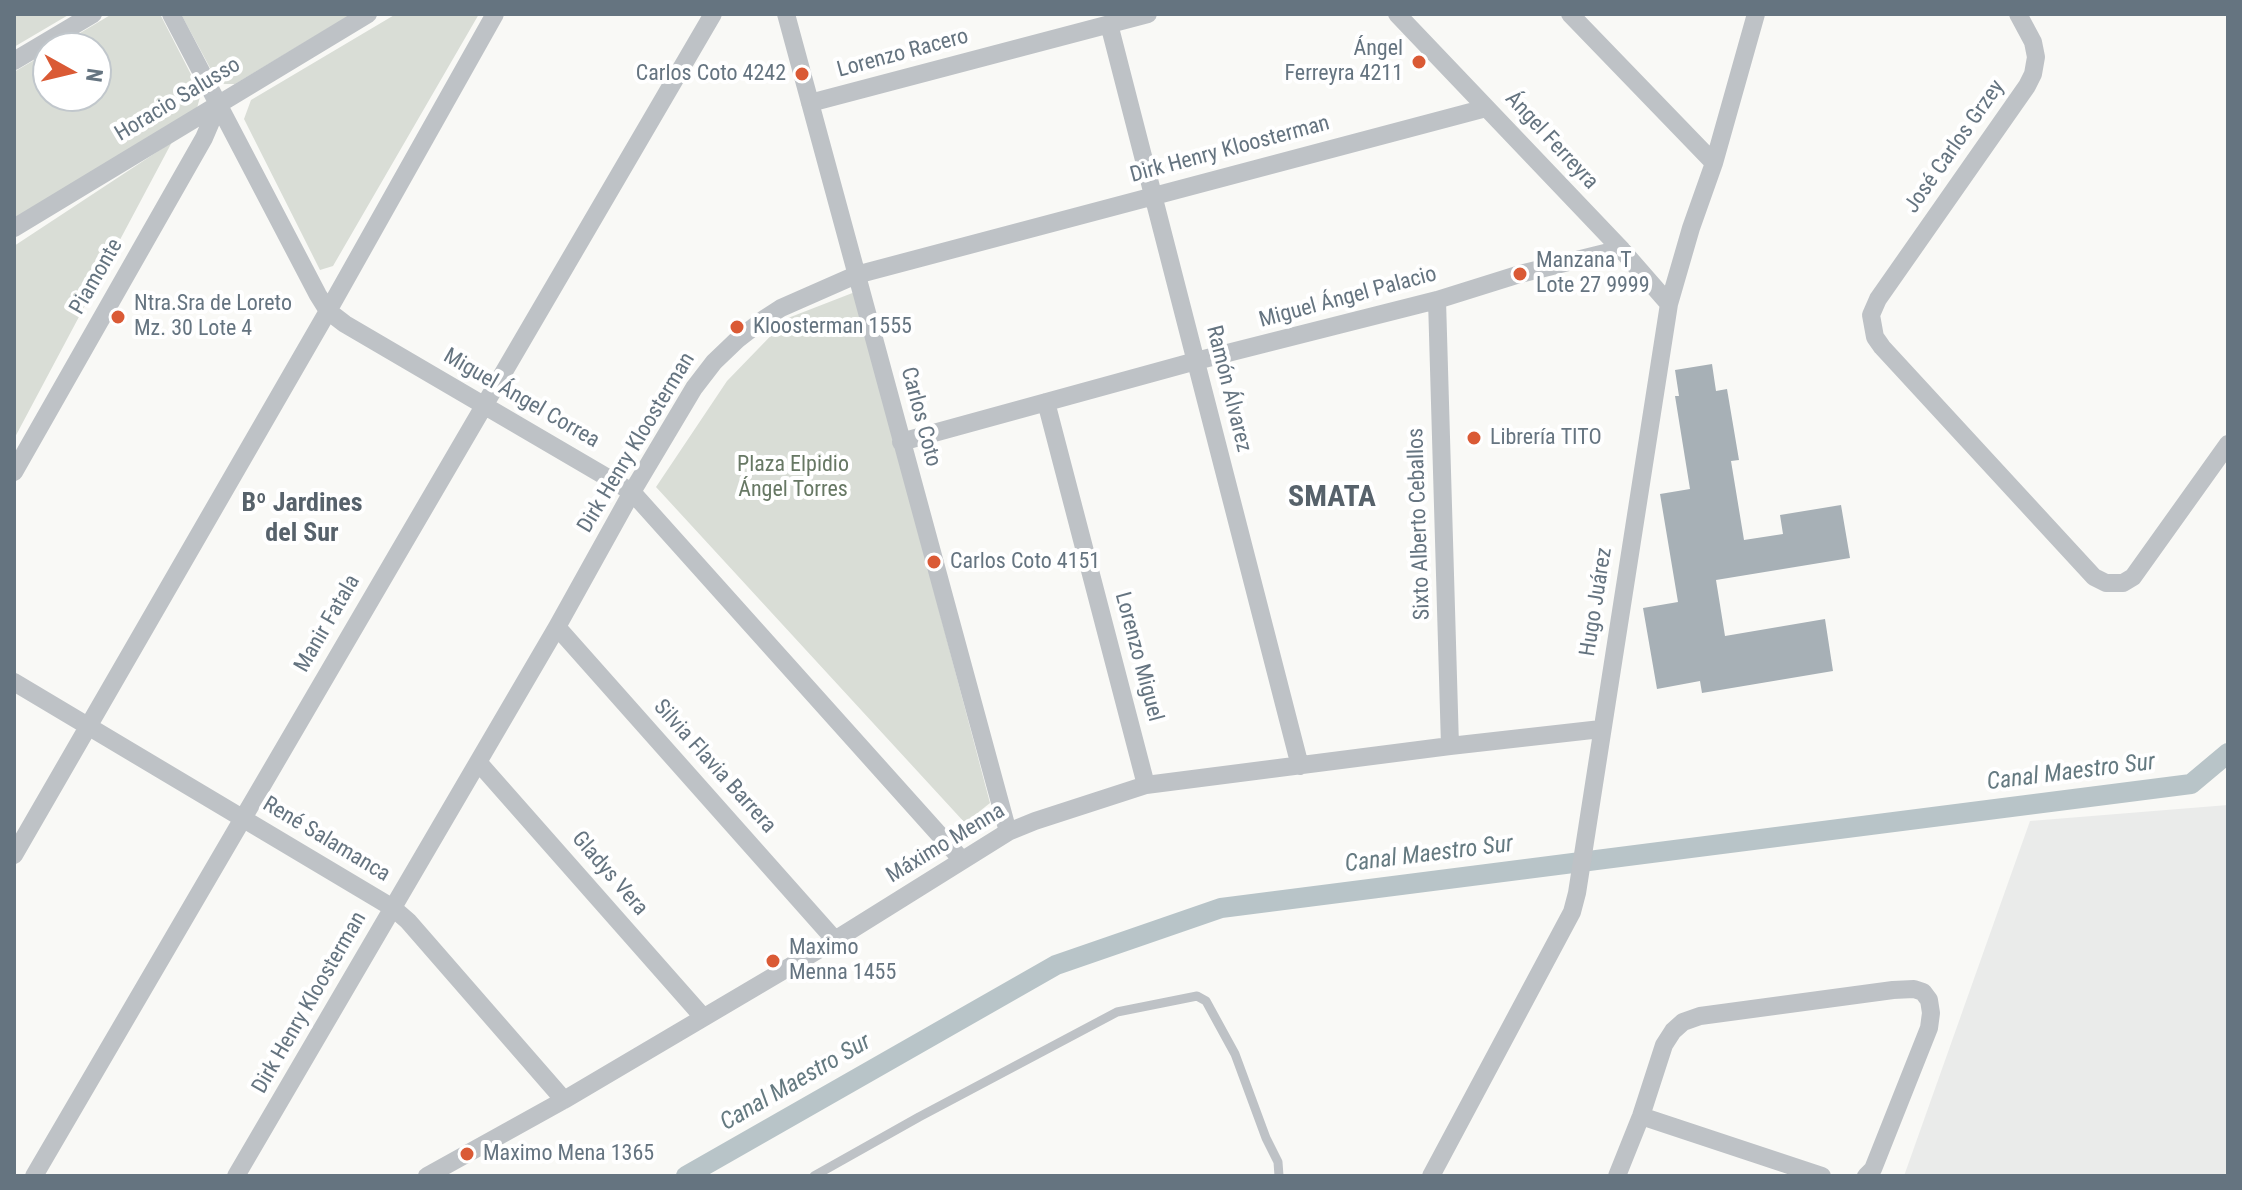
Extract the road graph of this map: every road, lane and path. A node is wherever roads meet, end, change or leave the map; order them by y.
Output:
1 (93, 14) edge
2 (171, 14) edge
3 (368, 14) edge
4 (495, 14) edge
5 (713, 14) edge
6 (786, 14) edge
7 (1148, 14) edge
8 (1397, 14) edge
9 (1570, 14) edge
10 (1756, 14) edge
11 (2018, 14) edge
12 (1109, 24) junction
13 (14, 61) edge
14 (219, 103) junction
15 (810, 103) junction
16 (1486, 108) junction
17 (1714, 163) junction
18 (1153, 195) junction
19 (14, 228) edge
20 (1621, 249) junction
21 (856, 275) junction
22 (1437, 300) junction
23 (1669, 304) junction
24 (328, 311) junction
25 (1196, 361) junction
26 (1046, 402) junction
27 (483, 405) junction
28 (901, 442) junction
29 (2228, 444) edge
30 (14, 472) edge
31 (632, 492) junction
32 (557, 627) junction
33 (14, 682) edge
34 (89, 726) junction
35 (1601, 729) junction
36 (1450, 746) junction
37 (478, 762) junction
38 (1300, 766) junction
39 (1146, 785) junction
40 (243, 817) junction
41 (1008, 832) junction
42 (14, 855) edge
43 (962, 860) junction
44 (393, 908) junction
45 (835, 940) junction
46 (703, 1017) junction
47 (564, 1100) junction
48 (1641, 1116) junction
49 (34, 1176) edge
50 (236, 1176) edge
51 (427, 1176) edge
52 (814, 1176) edge
53 (1279, 1176) edge
54 (1431, 1176) edge
55 (1617, 1176) edge
56 (1822, 1176) edge
57 (1866, 1176) edge

1 - 13 street
2 - 14 street, Miguel Ángel Correa
3 - 14 street, Horacio Salusso
4 - 24 street
5 - 27 street, Manir Fatala
6 - 15 street, Carlos Coto
7 - 12 street, Lorenzo Racero
8 - 16 street, Ángel Ferreyra
9 - 17 street
10 - 17 street, Hugo Juárez
11 - 29 street, José Carlos Grzey
12 - 15 street, Lorenzo Racero
12 - 18 street, Ramón Álvarez
14 - 19 street, Horacio Salusso
14 - 24 street, Miguel Ángel Correa
14 - 30 street, Piamonte
15 - 21 street, Carlos Coto
16 - 18 street, Dirk Henry Kloosterman
16 - 20 street, Ángel Ferreyra
17 - 23 street, Hugo Juárez
18 - 21 street, Dirk Henry Kloosterman
18 - 25 street, Ramón Álvarez
20 - 22 street, Miguel Ángel Palacio
20 - 23 street, Ángel Ferreyra
21 - 28 street, Carlos Coto
21 - 31 street, Dirk Henry Kloosterman
22 - 25 street, Miguel Ángel Palacio
22 - 36 street, Sixto Alberto Ceballos
23 - 35 street, Hugo Juárez
24 - 27 street, Miguel Ángel Correa
24 - 34 street
25 - 26 street, Miguel Ángel Palacio
25 - 38 street, Ramón Álvarez
26 - 28 street, Miguel Ángel Palacio
26 - 39 street, Lorenzo Miguel
27 - 31 street, Miguel Ángel Correa
27 - 40 street, Manir Fatala
28 - 41 street, Carlos Coto
31 - 32 street, Dirk Henry Kloosterman
31 - 43 street, Miguel Ángel Correa
32 - 37 street, Dirk Henry Kloosterman
32 - 45 street, Silvia Flavia Barrera
33 - 34 street, René Salamanca
34 - 40 street, René Salamanca
34 - 42 street
35 - 36 street, Máximo Menna
35 - 54 street, Hugo Juárez
36 - 38 street, Máximo Menna
37 - 44 street, Dirk Henry Kloosterman
37 - 46 street, Gladys Vera
38 - 39 street, Máximo Menna
39 - 41 street, Máximo Menna
40 - 44 street, René Salamanca
40 - 49 street, Manir Fatala
41 - 43 street, Máximo Menna
43 - 45 street, Máximo Menna
44 - 47 street, René Salamanca
44 - 50 street, Dirk Henry Kloosterman
45 - 46 street, Máximo Menna
46 - 47 street, Máximo Menna
47 - 51 street, Máximo Menna
48 - 55 street
48 - 56 street
48 - 57 street
52 - 53 lane

